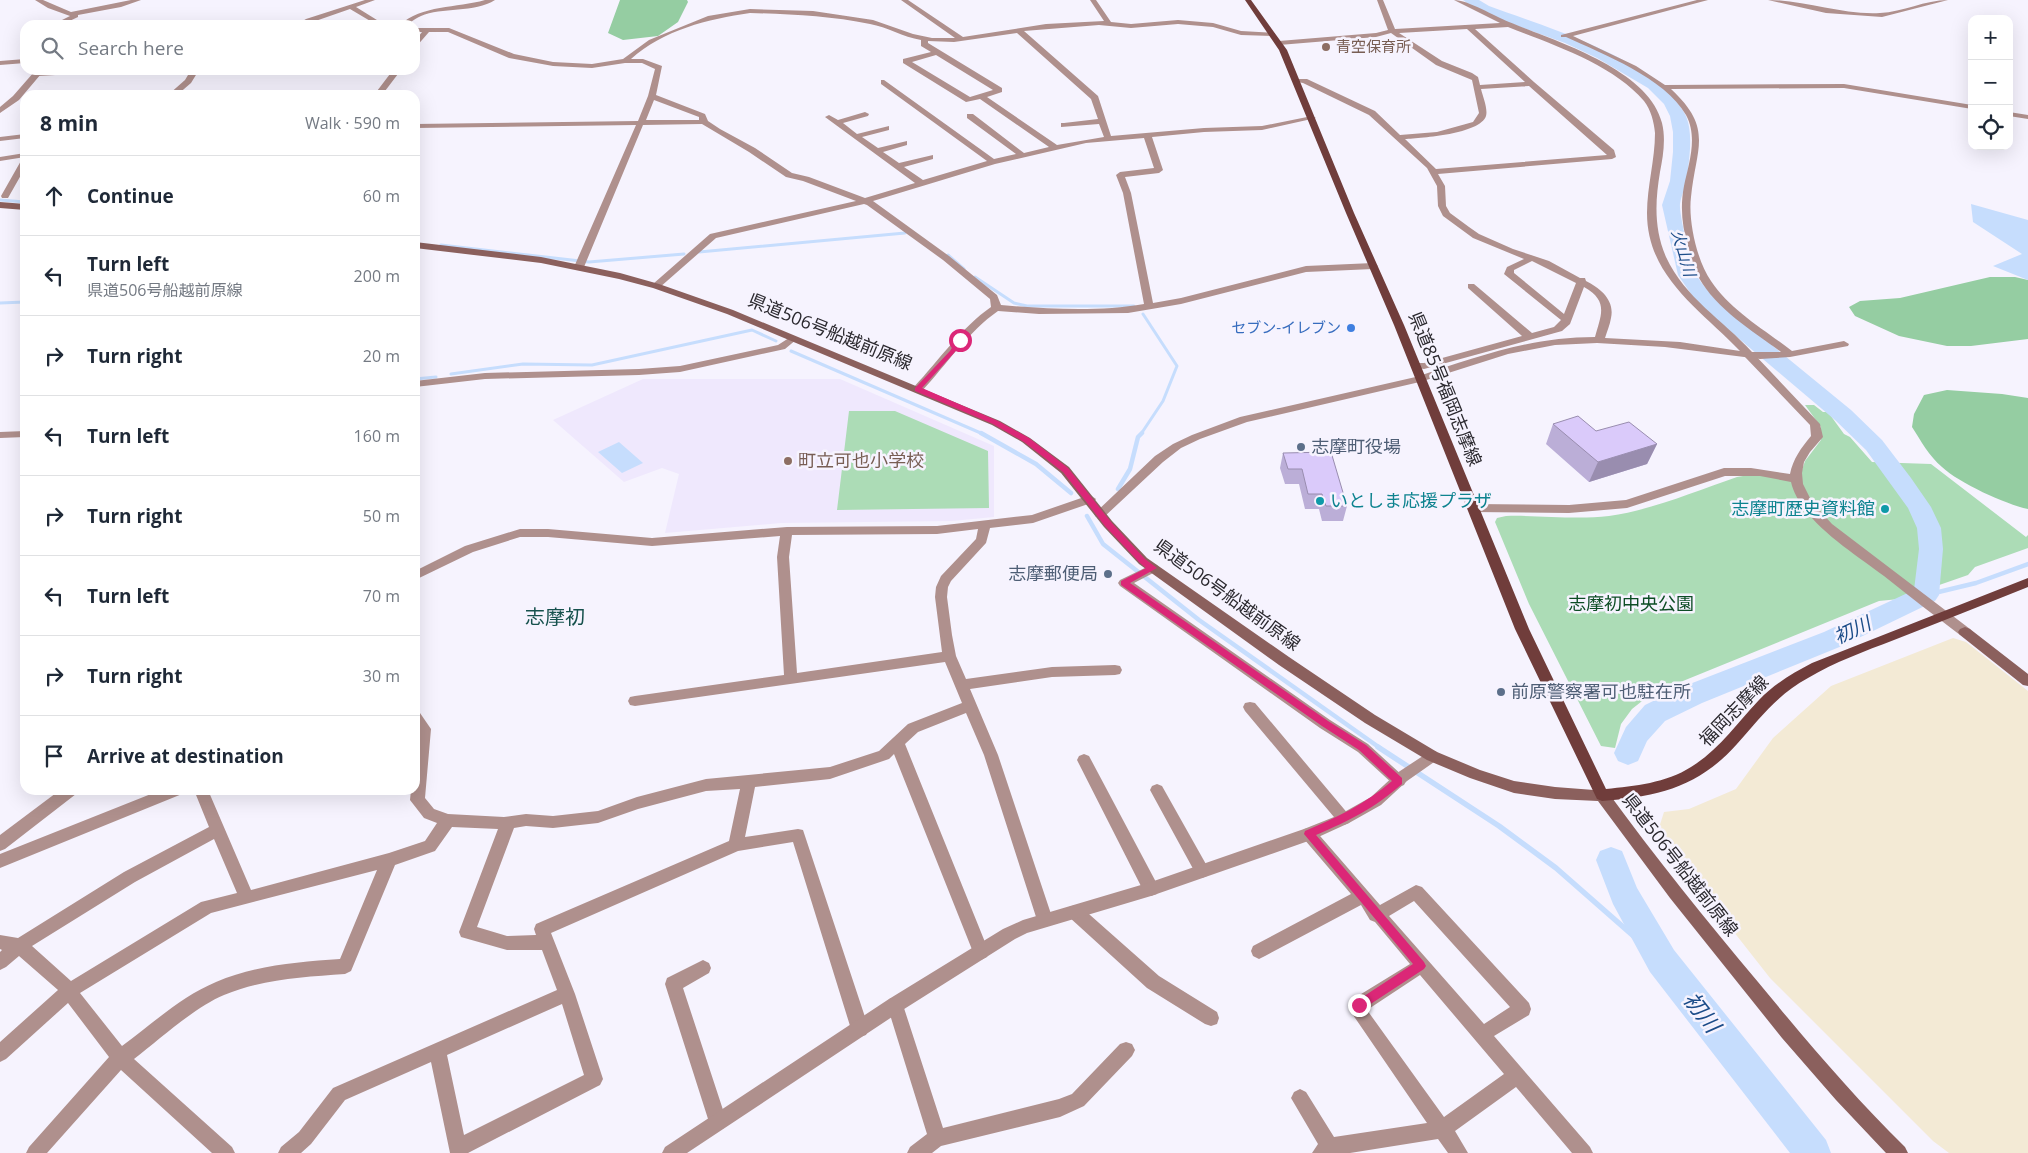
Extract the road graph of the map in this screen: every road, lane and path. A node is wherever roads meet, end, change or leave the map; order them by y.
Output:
1 (38, 0) edge
2 (138, 0) edge
3 (372, 0) edge
4 (492, 0) edge
5 (904, 0) edge
6 (1093, 0) edge
7 (1248, 0) edge
8 (1380, 0) edge
9 (1457, 0) edge
10 (1705, 0) edge
11 (1771, 0) edge
12 (1945, 0) edge
13 (1800, 3) edge
14 (351, 8) junction
15 (72, 14) junction
16 (69, 20) edge
17 (308, 20) edge
18 (373, 20) edge
19 (411, 20) edge
20 (1109, 24) junction
21 (1511, 25) junction
22 (1469, 27) junction
23 (420, 30) edge
24 (427, 30) junction
25 (1018, 30) junction
26 (1392, 31) junction
27 (1565, 35) junction
28 (1276, 38) junction
29 (420, 39) edge
30 (925, 39) junction
31 (962, 39) junction
32 (1549, 40) junction
33 (938, 52) junction
34 (20, 61) edge
35 (626, 61) junction
36 (0, 63) edge
37 (35, 75) edge
38 (191, 75) edge
39 (393, 75) edge
40 (1297, 81) junction
41 (884, 82) dead end
42 (1531, 84) junction
43 (1478, 88) junction
44 (1664, 88) junction
45 (23, 90) edge
46 (178, 90) edge
47 (382, 90) edge
48 (1321, 90) junction
49 (20, 93) edge
50 (1302, 95) junction
51 (652, 96) junction
52 (981, 96) junction
53 (1968, 106) edge
54 (0, 111) edge
55 (865, 114) dead end
56 (2013, 115) edge
57 (970, 116) dead end
58 (829, 117) dead end
59 (2028, 117) edge
60 (1312, 118) junction
61 (1103, 121) junction
62 (704, 122) junction
63 (838, 122) junction
64 (640, 123) junction
65 (1064, 125) dead end
66 (420, 126) edge
67 (886, 128) dead end
68 (1147, 135) junction
69 (858, 136) junction
70 (20, 137) edge
71 (1399, 137) junction
72 (1108, 138) junction
73 (0, 139) edge
74 (904, 143) dead end
75 (1055, 147) junction
76 (877, 151) junction
77 (1022, 155) junction
78 (20, 156) edge
79 (930, 157) dead end
80 (0, 158) edge
81 (993, 162) junction
82 (898, 166) junction
83 (20, 170) edge
84 (1434, 172) junction
85 (921, 183) junction
86 (5, 196) dead end
87 (865, 202) junction
88 (0, 205) edge
89 (20, 207) edge
90 (420, 246) edge
91 (1532, 258) junction
92 (581, 263) junction
93 (1373, 266) junction
94 (1582, 280) junction
95 (656, 286) junction
96 (1471, 286) dead end
97 (1149, 307) junction
98 (996, 308) junction
99 (1567, 319) junction
100 (1530, 337) junction
101 (792, 339) junction
102 (1602, 341) junction
103 (1844, 344) dead end
104 (1752, 355) junction
105 (1787, 355) junction
106 (1416, 365) junction
107 (1420, 379) junction
108 (420, 383) edge
109 (918, 389) junction
110 (20, 434) edge
111 (0, 435) edge
112 (1795, 479) junction
113 (1090, 499) junction
114 (1473, 508) junction
115 (1100, 514) junction
116 (985, 525) junction
117 (787, 532) junction
118 (1153, 568) junction
119 (420, 571) edge
120 (2028, 582) edge
121 (1944, 616) junction
122 (1965, 632) joint
123 (949, 656) junction
124 (1116, 670) dead end
125 (792, 680) junction
126 (2028, 681) edge
127 (960, 685) junction
128 (635, 701) dead end
129 (969, 706) junction
130 (1250, 706) dead end
131 (420, 724) edge
132 (897, 743) junction
133 (1432, 756) junction
134 (1084, 760) dead end
135 (420, 770) edge
136 (1401, 779) junction
137 (749, 782) junction
138 (1157, 790) dead end
139 (64, 795) edge
140 (165, 795) edge
141 (203, 795) edge
142 (417, 795) edge
143 (1602, 795) junction
144 (1344, 818) junction
145 (448, 820) junction
146 (508, 823) junction
147 (218, 830) junction
148 (1309, 834) junction
149 (0, 844) edge
150 (736, 845) junction
151 (389, 860) junction
152 (0, 861) edge
153 (1202, 871) junction
154 (1150, 889) junction
155 (1361, 897) junction
156 (247, 898) junction
157 (1075, 912) junction
158 (1376, 915) junction
159 (1045, 920) junction
160 (0, 942) edge
161 (546, 942) junction
162 (18, 945) junction
163 (1259, 951) dead end
164 (981, 952) junction
165 (0, 962) edge
166 (1421, 966) junction
167 (702, 968) dead end
168 (69, 991) junction
169 (566, 994) junction
170 (896, 1005) junction
171 (1212, 1018) dead end
172 (860, 1029) junction
173 (1481, 1035) junction
174 (1126, 1050) dead end
175 (437, 1051) junction
176 (0, 1053) edge
177 (120, 1058) junction
178 (1516, 1076) junction
179 (1300, 1098) dead end
180 (718, 1122) junction
181 (1441, 1130) junction
182 (936, 1138) junction
183 (458, 1151) edge
184 (1328, 1151) edge
185 (35, 1153) edge
186 (226, 1153) edge
187 (287, 1153) edge
188 (671, 1153) edge
189 (916, 1153) edge
190 (1459, 1153) edge
191 (1584, 1153) edge
192 (1899, 1153) edge

1 - 15 street
2 - 15 street
3 - 14 street
4 - 19 street
5 - 31 street
6 - 20 street
7 - 28 main road, 県道85号福岡志摩線
8 - 26 street
9 - 21 street
10 - 27 street
11 - 13 street
12 - 13 street
14 - 17 street
14 - 18 street
15 - 16 street
20 - 25 street
20 - 28 street
21 - 22 street
21 - 32 street
22 - 26 street
22 - 42 street
23 - 24 street
24 - 29 street
24 - 35 street
25 - 31 street
25 - 61 street
26 - 28 street
26 - 43 street
27 - 32 street
27 - 44 street
28 - 40 main road, 県道85号福岡志摩線
30 - 31 street
30 - 33 street
30 - 35 street
32 - 104 street
33 - 52 street
33 - 52 street
34 - 36 street
35 - 51 street
37 - 45 street
38 - 46 street
39 - 47 street
40 - 48 street
40 - 50 main road, 県道85号福岡志摩線
41 - 81 street
42 - 43 street
42 - 84 street
43 - 71 street
44 - 53 street
44 - 105 street
48 - 50 street
48 - 71 street
49 - 54 street
50 - 60 main road, 県道85号福岡志摩線
51 - 62 street
51 - 64 street
52 - 75 street
55 - 63 street
56 - 59 street
57 - 77 street
58 - 63 street
60 - 68 street
60 - 93 main road, 県道85号福岡志摩線
61 - 65 street
61 - 72 street
62 - 64 street
62 - 87 street
63 - 69 street
64 - 66 street
64 - 92 street
67 - 69 street
68 - 72 street
68 - 97 street
69 - 76 street
70 - 73 street
71 - 84 street
72 - 75 street
74 - 76 street
75 - 77 street
76 - 82 street
77 - 81 street
78 - 80 street
79 - 82 street
81 - 85 street
82 - 85 street
83 - 86 street
84 - 91 street
85 - 87 street
87 - 95 street
87 - 98 street
88 - 89 main road
90 - 92 main road, 県道506号船越前原線
91 - 94 street
91 - 99 street
92 - 95 main road, 県道506号船越前原線
93 - 97 street
93 - 106 main road, 県道85号福岡志摩線
94 - 99 street
94 - 102 street
95 - 101 main road, 県道506号船越前原線
96 - 100 street
97 - 98 street
98 - 109 street
99 - 100 street
100 - 106 street
101 - 108 street
101 - 109 main road, 県道506号船越前原線
102 - 104 street
102 - 107 street
103 - 105 street
104 - 105 street
104 - 112 street
106 - 107 main road, 県道85号福岡志摩線
107 - 114 main road, 県道85号福岡志摩線
107 - 115 street
109 - 113 main road, 県道506号船越前原線
110 - 111 street
112 - 114 street
112 - 121 street
113 - 115 main road, 県道506号船越前原線
113 - 116 street
114 - 143 main road, 県道85号福岡志摩線
115 - 118 main road, 県道506号船越前原線
116 - 117 street
116 - 123 street
117 - 119 street
117 - 125 street
118 - 133 main road, 県道506号船越前原線
118 - 136 street
120 - 121 main road, 福岡志摩線
121 - 122 street
121 - 143 main road, 福岡志摩線
122 - 126 main road
123 - 125 street
123 - 127 street
124 - 127 street
125 - 128 street
127 - 129 street
129 - 132 street
129 - 159 street
130 - 144 street
131 - 135 street
132 - 137 street
132 - 164 street
133 - 136 street
133 - 143 main road, 県道506号船越前原線
134 - 154 street
136 - 144 street
137 - 146 street
137 - 150 street
138 - 153 street
139 - 149 street
140 - 152 street
141 - 147 street
142 - 145 street
143 - 192 main road, 県道506号船越前原線
144 - 148 street
145 - 146 street
145 - 151 street
146 - 161 street
147 - 156 street
147 - 162 street
148 - 153 street
148 - 155 street
150 - 161 street
150 - 172 street
151 - 156 street
151 - 177 street
153 - 154 street
154 - 157 street
155 - 158 street
155 - 163 street
156 - 168 street
157 - 159 street
157 - 171 street
158 - 166 street
158 - 173 street
159 - 164 street
160 - 162 street
161 - 169 street
162 - 165 street
162 - 168 street
164 - 170 street
166 - 173 street
166 - 181 street
167 - 180 street
168 - 176 street
168 - 177 street
169 - 175 street
169 - 183 street
170 - 172 street
170 - 182 street
172 - 180 street
173 - 178 street
174 - 182 street
175 - 183 street
175 - 187 street
177 - 185 street
177 - 186 street
178 - 181 street
178 - 191 street
179 - 184 street
180 - 188 street
181 - 184 street
181 - 190 street
182 - 189 street

